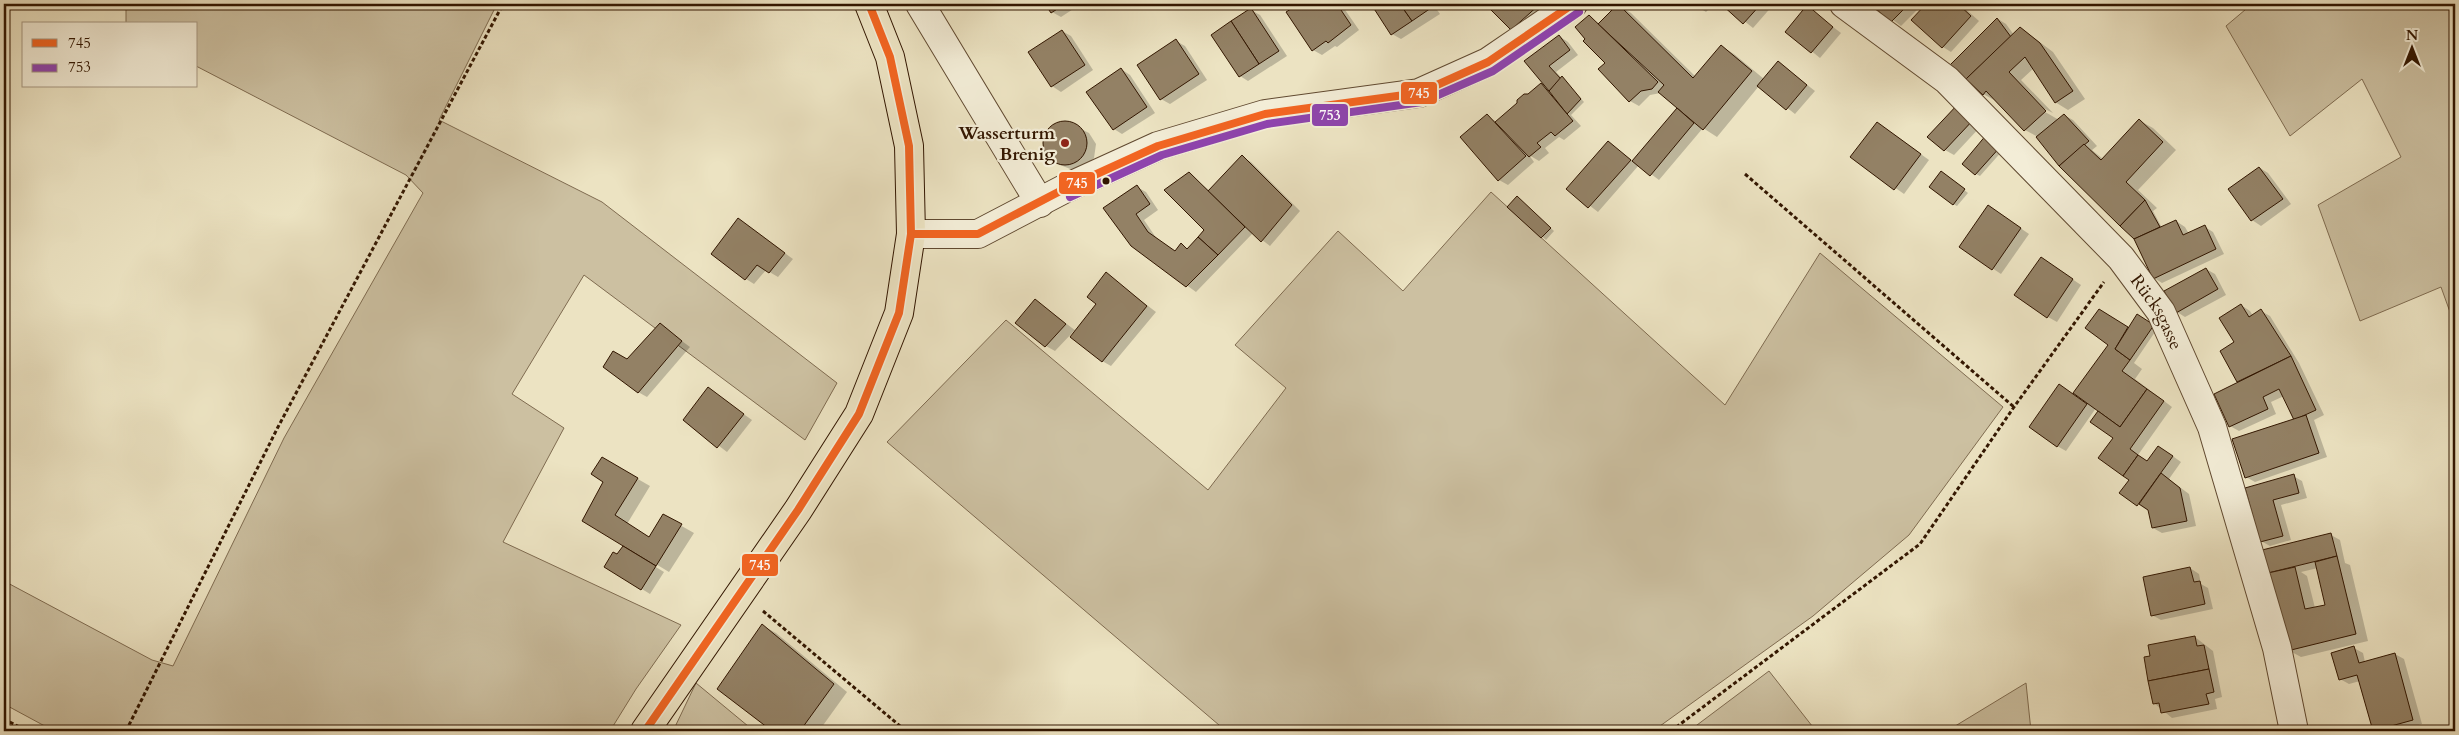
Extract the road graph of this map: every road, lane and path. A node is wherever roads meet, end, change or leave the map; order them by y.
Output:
1 (503, 4) edge
2 (869, 4) edge
3 (920, 4) edge
4 (1573, 4) edge
5 (1844, 4) edge
6 (1745, 174) dead end
7 (1040, 203) junction
8 (912, 234) junction
9 (2122, 258) junction
10 (2014, 407) junction
11 (740, 592) junction
12 (4, 719) edge
13 (27, 731) edge
14 (126, 731) edge
15 (645, 731) edge
16 (906, 731) edge
17 (1671, 731) edge
18 (2294, 731) edge

1 - 14 path
2 - 8 main road
3 - 7 street
4 - 7 street
5 - 9 street, Rücksgasse
6 - 10 path
7 - 8 street
8 - 11 main road
9 - 10 path
9 - 18 street, Rücksgasse
10 - 17 path
11 - 15 main road
11 - 16 path
12 - 13 path

